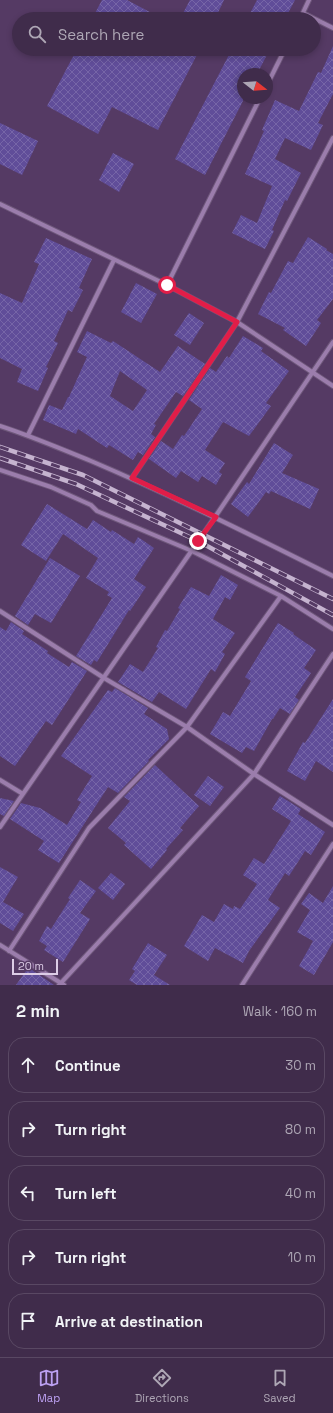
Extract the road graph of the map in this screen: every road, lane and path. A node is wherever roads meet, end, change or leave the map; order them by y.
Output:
1 (309, 0) edge
2 (303, 12) edge
3 (321, 22) edge
4 (333, 28) edge
5 (282, 56) edge
6 (273, 73) edge
7 (257, 104) edge
8 (333, 138) edge
9 (0, 204) edge
10 (114, 260) junction
11 (167, 285) junction
12 (237, 322) junction
13 (333, 342) edge
14 (312, 372) junction
15 (333, 386) edge
16 (0, 426) edge
17 (28, 435) junction
18 (0, 470) edge
19 (132, 478) junction
20 (216, 517) junction
21 (192, 551) junction
22 (333, 576) edge
23 (280, 596) junction
24 (0, 611) edge
25 (333, 629) edge
26 (333, 654) edge
27 (104, 678) junction
28 (187, 727) junction
29 (254, 774) junction
30 (0, 780) edge
31 (23, 794) junction
32 (333, 825) edge
33 (0, 827) edge
34 (333, 844) edge
35 (0, 945) edge
36 (9, 950) junction
37 (62, 984) edge
38 (242, 985) edge

1 - 2 street
3 - 4 street
5 - 6 street
7 - 11 street
8 - 12 street
9 - 10 street
10 - 11 street
10 - 17 street
11 - 12 street
12 - 14 street
12 - 19 street
13 - 14 street
14 - 15 street
14 - 20 street
16 - 17 street
17 - 19 street
18 - 21 street
19 - 20 street
20 - 21 street
20 - 22 street
21 - 23 street
21 - 27 street
23 - 25 street
23 - 28 street
24 - 27 street
26 - 29 street
27 - 28 street
27 - 31 street
28 - 29 street
28 - 36 street
29 - 32 street
29 - 37 street
30 - 31 street
31 - 33 street
34 - 38 street
35 - 36 street
36 - 37 street

